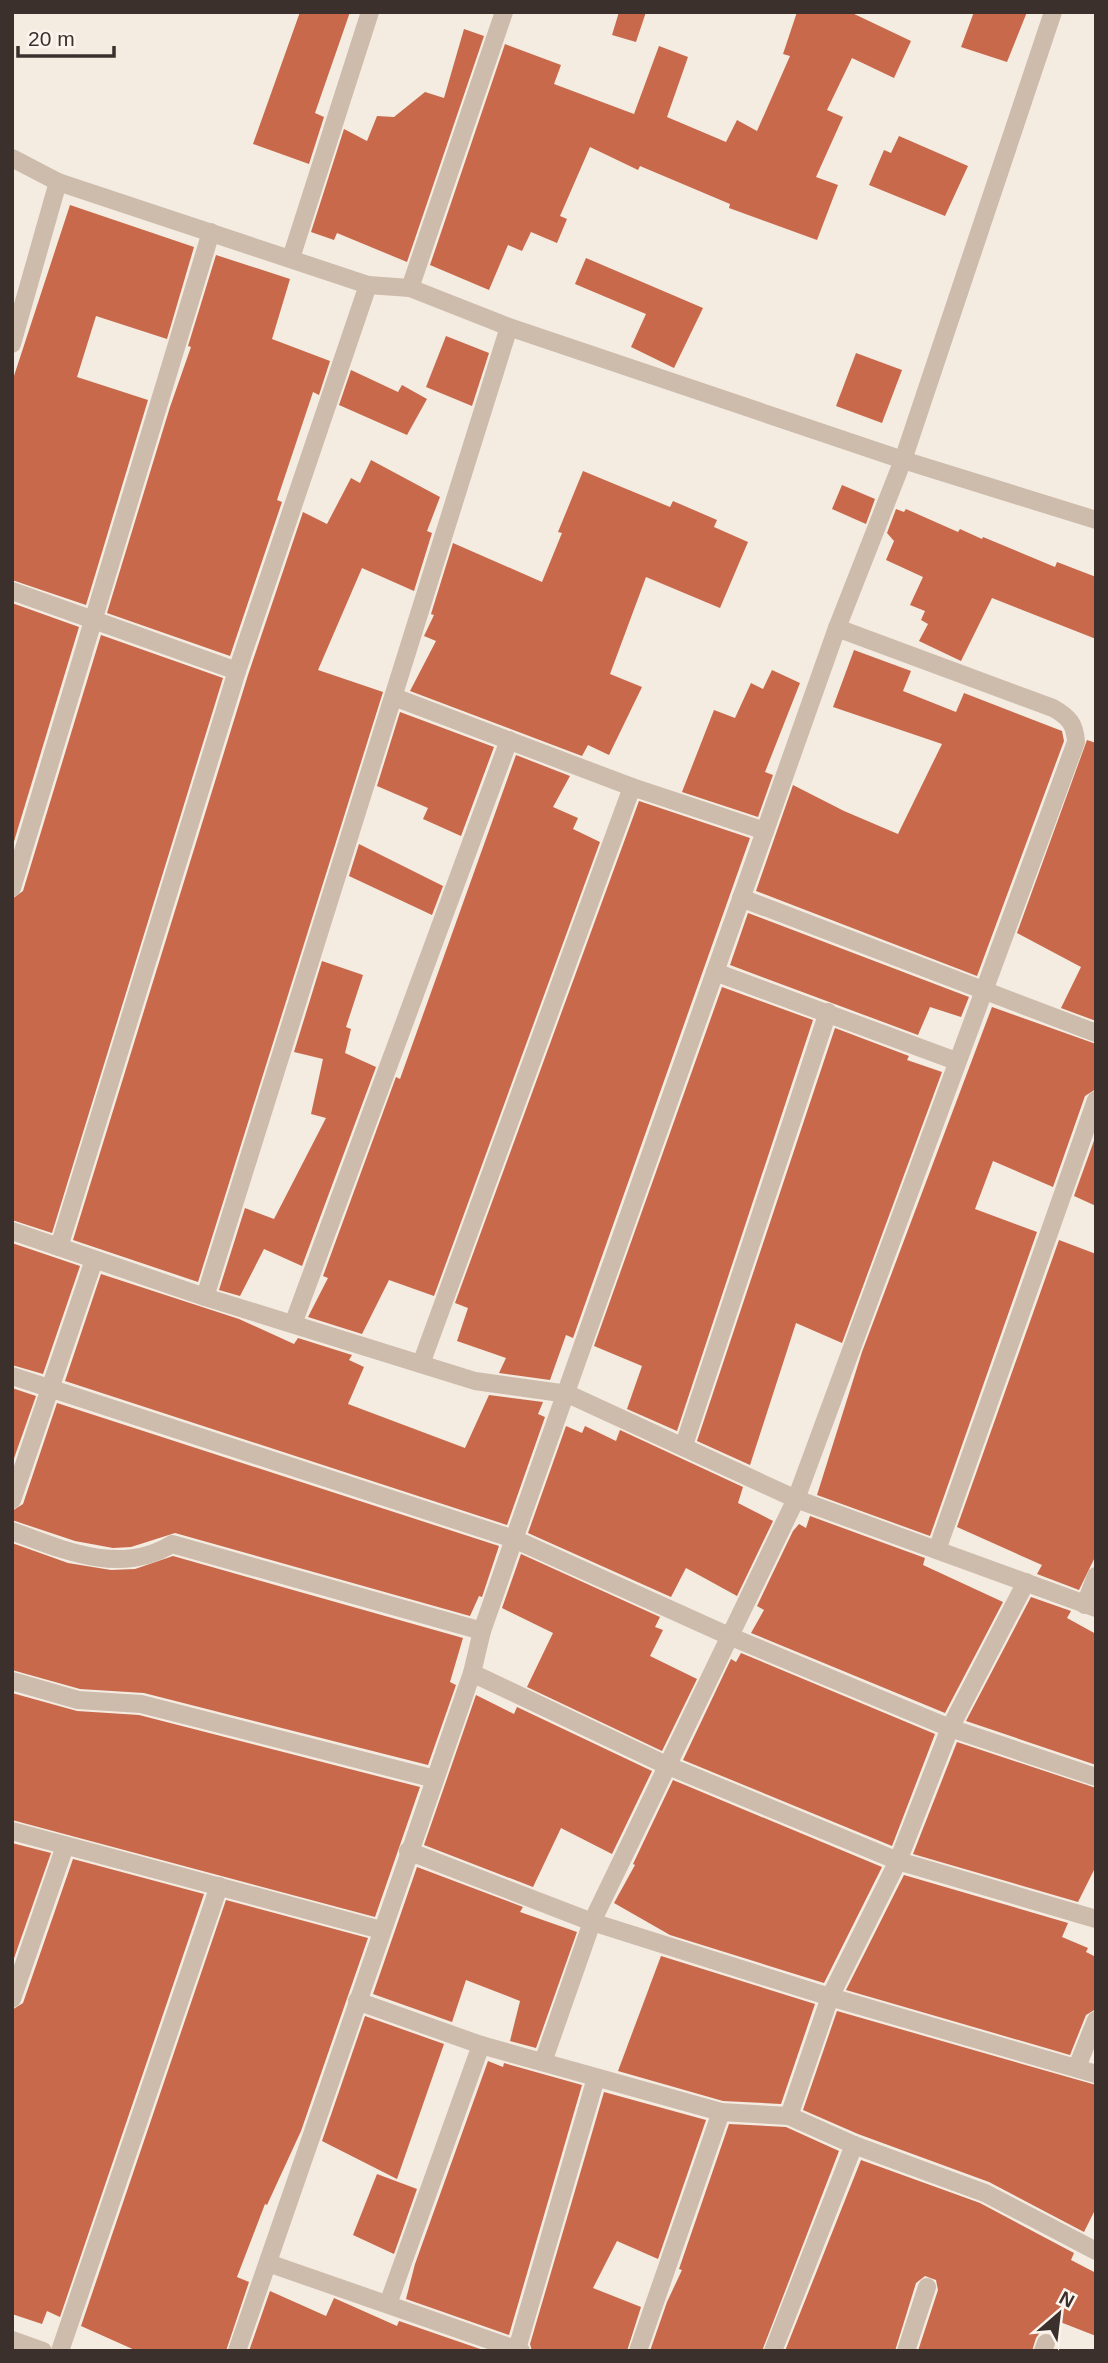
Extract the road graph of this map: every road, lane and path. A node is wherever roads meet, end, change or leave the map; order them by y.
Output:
1 (370, 12) edge
2 (504, 12) edge
3 (1053, 12) edge
4 (12, 158) edge
5 (58, 182) junction
6 (211, 232) junction
7 (290, 258) junction
8 (368, 285) junction
9 (410, 288) junction
10 (509, 327) junction
11 (12, 344) edge
12 (903, 460) junction
13 (1096, 520) edge
14 (12, 591) edge
15 (92, 618) junction
16 (837, 628) junction
17 (237, 671) junction
18 (394, 697) junction
19 (509, 740) junction
20 (632, 787) junction
21 (765, 831) junction
22 (12, 888) edge
23 (741, 898) junction
24 (715, 972) junction
25 (982, 990) junction
26 (828, 1012) junction
27 (1096, 1033) edge
28 (957, 1060) junction
29 (1096, 1100) edge
30 (12, 1231) edge
31 (59, 1247) junction
32 (94, 1260) junction
33 (205, 1297) junction
34 (293, 1324) junction
35 (421, 1364) junction
36 (12, 1376) edge
37 (49, 1389) junction
38 (568, 1394) junction
39 (684, 1445) junction
40 (796, 1499) junction
41 (12, 1500) edge
42 (12, 1531) edge
43 (514, 1539) junction
44 (937, 1550) junction
45 (1096, 1576) edge
46 (1026, 1582) junction
47 (1090, 1606) edge
48 (482, 1631) junction
49 (729, 1636) junction
50 (471, 1673) junction
51 (12, 1681) edge
52 (950, 1728) junction
53 (666, 1765) junction
54 (1096, 1777) edge
55 (435, 1779) junction
56 (12, 1831) edge
57 (65, 1846) junction
58 (408, 1851) junction
59 (898, 1861) junction
60 (219, 1886) junction
61 (1096, 1919) edge
62 (592, 1922) junction
63 (381, 1930) junction
64 (830, 1997) junction
65 (12, 1999) edge
66 (356, 2001) junction
67 (1096, 2020) edge
68 (481, 2045) junction
69 (543, 2062) junction
70 (1077, 2067) junction
71 (1096, 2074) edge
72 (596, 2078) junction
73 (721, 2112) junction
74 (789, 2116) junction
75 (854, 2145) junction
76 (1096, 2251) edge
77 (268, 2263) junction
78 (928, 2287) dead end
79 (388, 2304) junction
80 (12, 2340) edge
81 (41, 2350) edge
82 (519, 2350) edge
83 (60, 2351) edge
84 (237, 2351) edge
85 (638, 2351) edge
86 (773, 2351) edge
87 (906, 2351) edge

1 - 7 street
2 - 9 street
3 - 12 street
4 - 5 street
5 - 6 street
5 - 11 street
6 - 7 street
6 - 15 street
7 - 8 street
8 - 9 street
8 - 17 street
9 - 10 street
10 - 12 street
10 - 18 street
12 - 13 street
12 - 16 street
14 - 15 street
15 - 17 street
15 - 22 street
16 - 21 street
16 - 25 street
17 - 31 street
18 - 19 street
18 - 33 street
19 - 20 street
19 - 34 street
20 - 21 street
20 - 35 street
21 - 23 street
23 - 24 street
23 - 25 street
24 - 26 street
24 - 38 street
25 - 27 street
25 - 28 street
26 - 28 street
26 - 39 street
28 - 40 street
29 - 44 street
30 - 31 street
31 - 32 street
32 - 33 street
32 - 37 street
33 - 34 street
34 - 35 street
35 - 38 street
36 - 37 street
37 - 41 street
37 - 43 street
38 - 39 street
38 - 43 street
39 - 40 street
40 - 44 street
40 - 49 street
42 - 48 street
43 - 48 street
43 - 49 street
44 - 46 street
45 - 47 street
46 - 47 street
46 - 52 street
48 - 50 street
49 - 52 street
49 - 53 street
50 - 53 street
50 - 55 street
51 - 55 street
52 - 54 street
52 - 59 street
53 - 59 street
53 - 62 street
55 - 58 street
56 - 57 street
57 - 60 street
57 - 65 street
58 - 62 street
58 - 63 street
59 - 61 street
59 - 64 street
60 - 63 street
60 - 83 street
62 - 64 street
62 - 69 street
63 - 66 street
64 - 70 street
64 - 74 street
66 - 68 street
66 - 77 street
67 - 70 street
68 - 69 street
68 - 79 street
69 - 72 street
70 - 71 street
72 - 73 street
72 - 82 street
73 - 74 street
73 - 85 street
74 - 75 street
75 - 76 street
75 - 86 street
77 - 79 street
77 - 84 street
78 - 87 street
79 - 82 street
80 - 81 street

